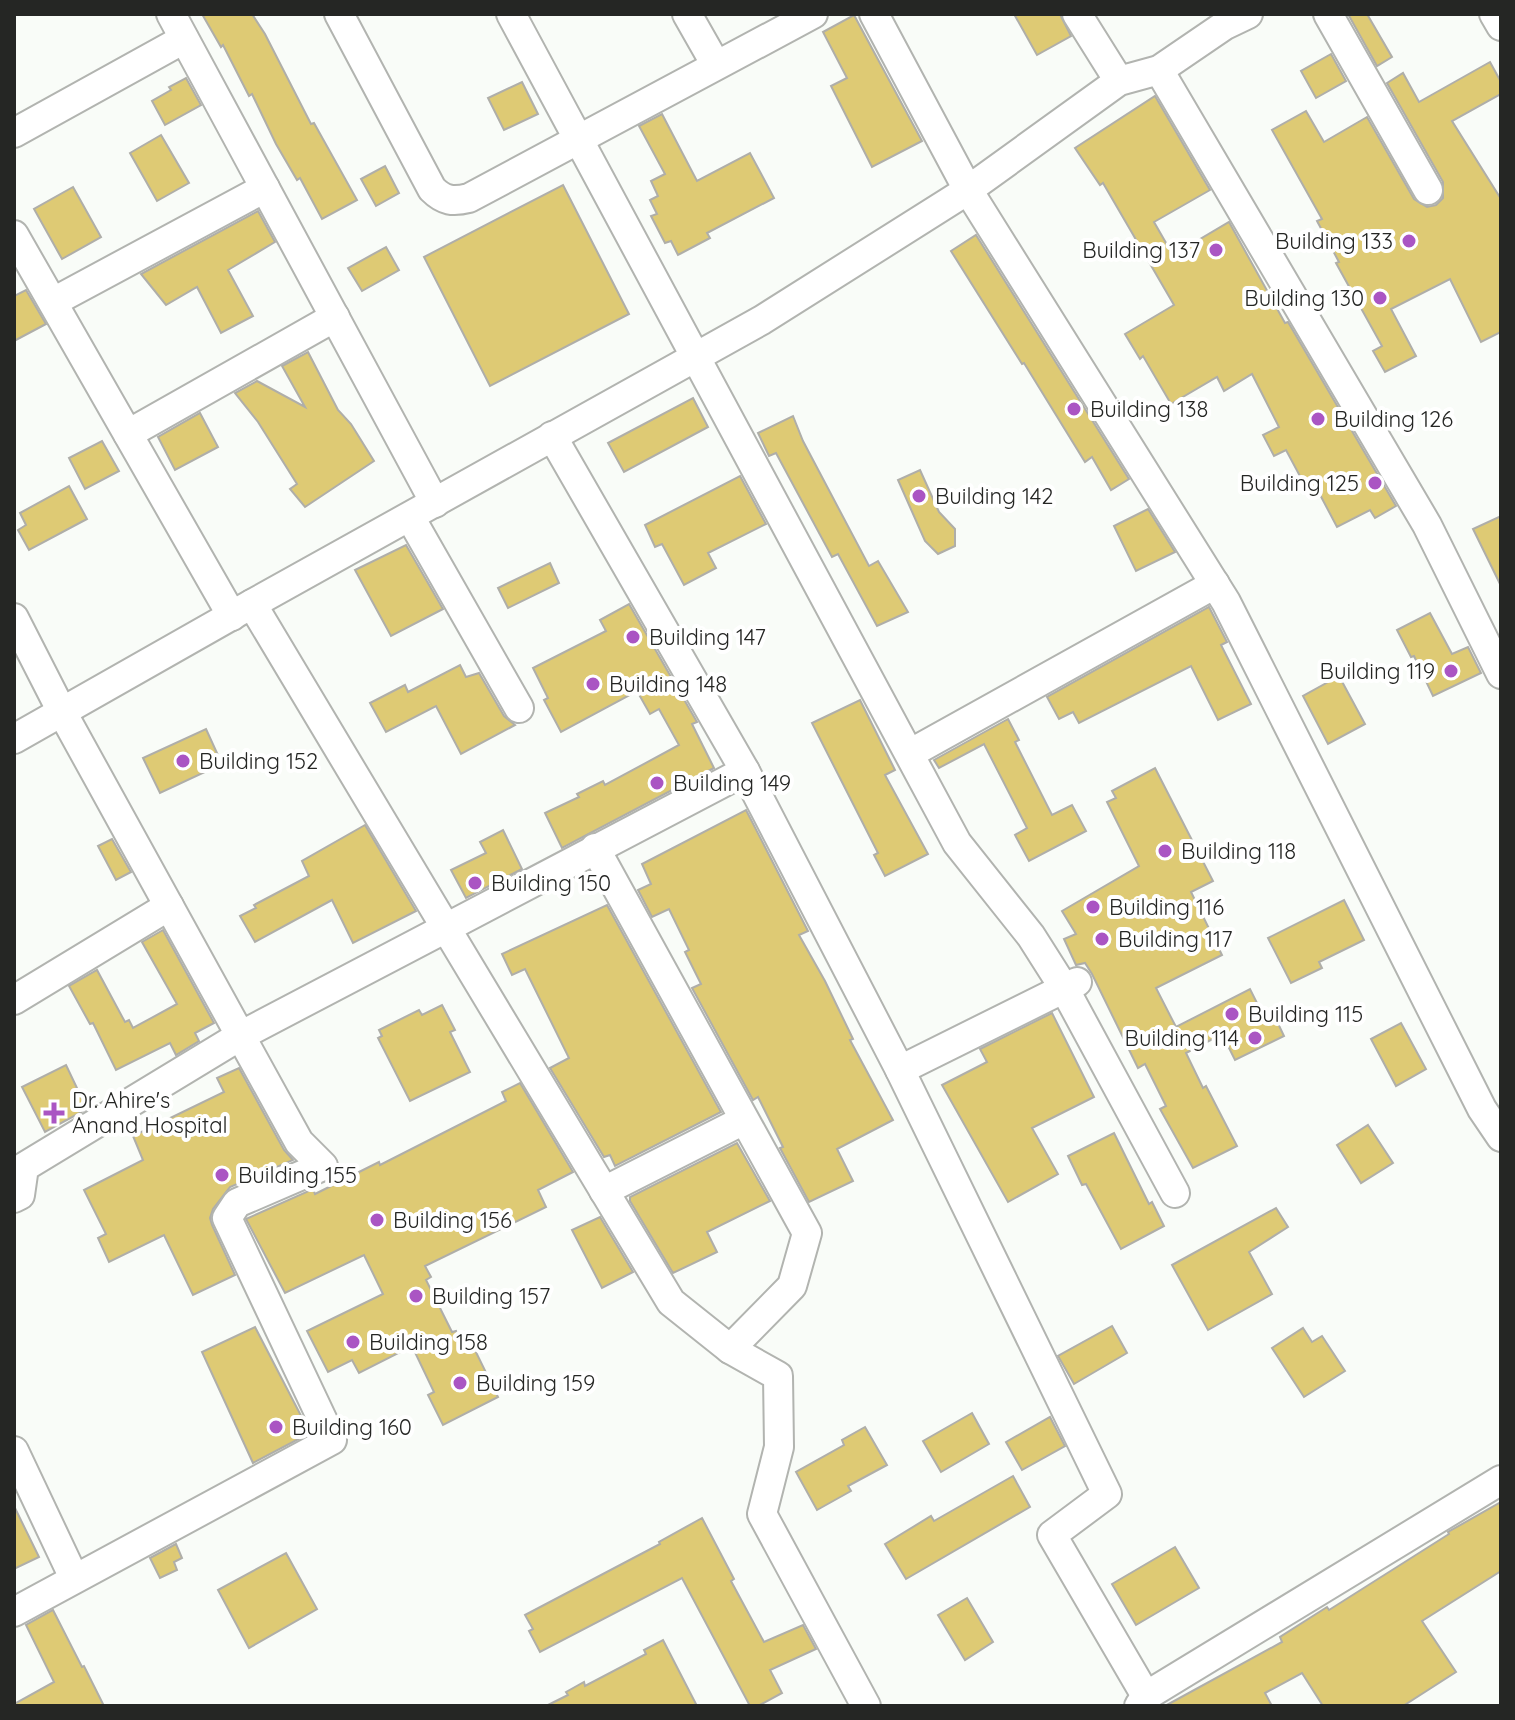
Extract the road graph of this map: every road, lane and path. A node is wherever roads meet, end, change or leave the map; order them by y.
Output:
1 (339, 14) edge
2 (511, 14) edge
3 (687, 14) edge
4 (813, 14) edge
5 (874, 14) edge
6 (1077, 14) edge
7 (1328, 14) edge
8 (1494, 14) edge
9 (1230, 18) edge
10 (178, 26) edge
11 (1501, 26) edge
12 (716, 65) junction
13 (1159, 70) junction
14 (1119, 81) junction
15 (14, 133) edge
16 (576, 139) junction
17 (265, 188) junction
18 (968, 190) junction
19 (1428, 190) dead end
20 (14, 235) edge
21 (53, 302) junction
22 (335, 317) junction
23 (694, 358) junction
24 (128, 434) junction
25 (552, 436) junction
26 (435, 503) junction
27 (410, 517) junction
28 (1215, 584) junction
29 (242, 610) junction
30 (14, 618) edge
31 (1501, 674) edge
32 (519, 708) dead end
33 (62, 712) junction
34 (14, 739) edge
35 (911, 753) junction
36 (745, 771) junction
37 (595, 848) junction
38 (169, 906) junction
39 (446, 928) junction
40 (1070, 985) junction
41 (14, 1000) edge
42 (240, 1036) junction
43 (900, 1070) junction
44 (744, 1120) junction
45 (1501, 1137) edge
46 (604, 1191) junction
47 (1175, 1193) dead end
48 (14, 1198) edge
49 (730, 1349) junction
50 (14, 1451) edge
51 (1501, 1480) edge
52 (74, 1578) junction
53 (14, 1612) edge
54 (1143, 1701) edge
55 (866, 1706) edge

1 - 16 street
2 - 16 street
3 - 12 street
4 - 12 street
5 - 18 street
6 - 14 street
7 - 19 street
8 - 11 street
9 - 13 street
10 - 15 street
10 - 17 street
12 - 16 street
13 - 14 street
13 - 31 street
14 - 18 street
16 - 23 street
17 - 21 street
17 - 22 street
18 - 23 street
18 - 28 street
20 - 21 street
21 - 24 street
22 - 24 street
22 - 26 street
23 - 25 street
23 - 35 street
24 - 29 street
25 - 26 street
25 - 36 street
26 - 27 street
27 - 29 street
27 - 32 street
28 - 35 street
28 - 45 street
29 - 33 street
29 - 39 street
30 - 33 street
33 - 34 street
33 - 38 street
35 - 40 street
36 - 37 street
36 - 43 street
37 - 39 street
37 - 44 street
38 - 41 street
38 - 42 street
39 - 42 street
39 - 46 street
40 - 43 street
40 - 47 street
42 - 48 street
42 - 52 street
43 - 54 street
44 - 46 street
44 - 49 street
46 - 49 street
49 - 55 street
50 - 52 street
51 - 54 street
52 - 53 street

